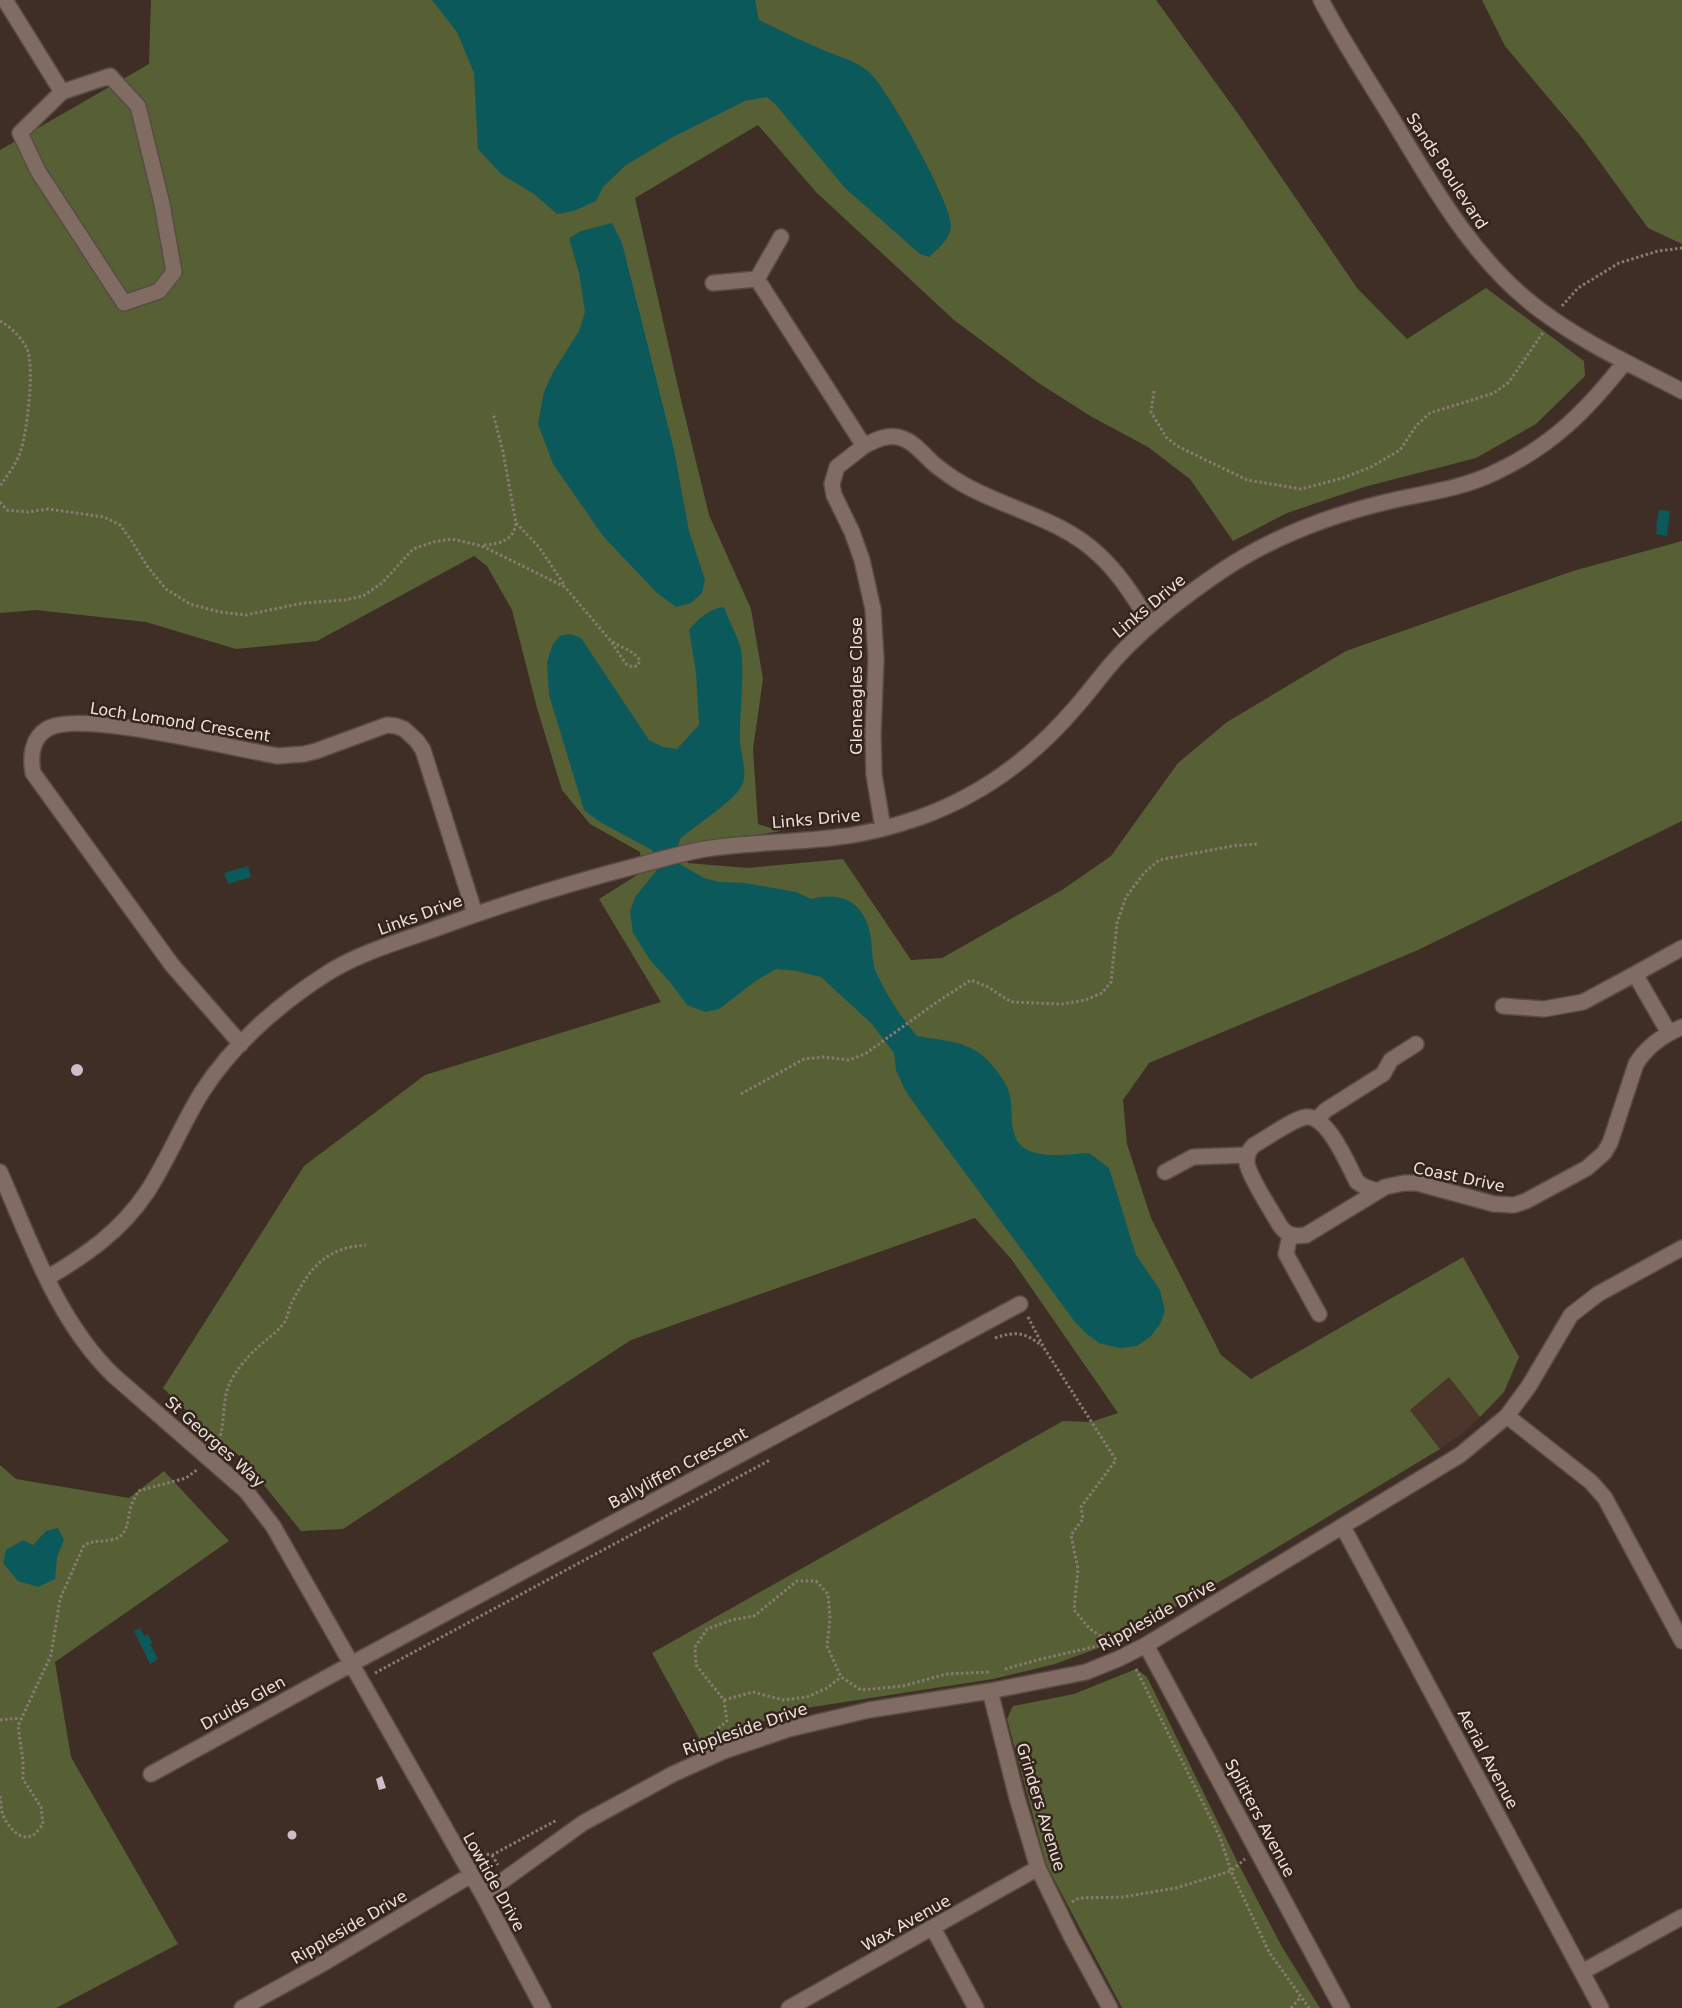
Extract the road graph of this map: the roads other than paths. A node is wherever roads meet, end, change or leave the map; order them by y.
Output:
1 (5, 0) edge
2 (1321, 0) edge
3 (62, 92) junction
4 (781, 237) dead end
5 (757, 278) junction
6 (712, 283) dead end
7 (1625, 362) junction
8 (1682, 391) edge
9 (864, 446) junction
10 (1151, 624) junction
11 (883, 828) junction
12 (475, 914) junction
13 (1682, 948) edge
14 (1635, 974) junction
15 (1503, 1006) dead end
16 (1676, 1030) edge
17 (241, 1044) junction
18 (1416, 1044) dead end
19 (1317, 1119) junction
20 (1247, 1155) junction
21 (0, 1172) edge
22 (1165, 1172) dead end
23 (1378, 1191) junction
24 (1290, 1236) junction
25 (1682, 1248) edge
26 (47, 1278) junction
27 (1020, 1304) road end
28 (1320, 1314) dead end
29 (1507, 1416) junction
30 (1343, 1527) junction
31 (1682, 1641) edge
32 (1146, 1645) junction
33 (352, 1663) junction
34 (990, 1691) junction
35 (151, 1774) dead end
36 (413, 1774) joint
37 (1038, 1868) junction
38 (471, 1875) junction
39 (483, 1894) junction
40 (1682, 1917) edge
41 (933, 1928) junction
42 (1582, 1972) junction
43 (242, 2008) edge
44 (543, 2008) edge
45 (789, 2008) edge
46 (976, 2008) edge
47 (1110, 2008) edge
48 (1342, 2008) edge
49 (1602, 2008) edge

1 - 3 street
2 - 7 street, Sands Boulevard
3 - 3 street
4 - 5 street
5 - 6 street
5 - 9 street
7 - 8 street, Sands Boulevard
7 - 10 street, Links Drive
9 - 10 street, Gleneagles Close
9 - 11 street, Gleneagles Close
10 - 11 street, Links Drive
11 - 12 street, Links Drive
12 - 17 street, Links Drive
12 - 17 street, Loch Lomond Crescent
13 - 14 street
14 - 15 street
14 - 16 street
16 - 23 street, Coast Drive
17 - 26 street, Links Drive
18 - 19 street
19 - 20 street
19 - 23 street
20 - 22 street
20 - 24 street
21 - 26 street, St Georges Way
23 - 24 street, Coast Drive
24 - 28 street
25 - 29 street, Rippleside Drive
26 - 33 street, St Georges Way
27 - 33 street, Ballyliffen Crescent
29 - 30 street, Rippleside Drive
29 - 31 street
30 - 32 street, Rippleside Drive
30 - 42 street, Aerial Avenue
32 - 34 street, Rippleside Drive
32 - 48 street, Splitters Avenue
33 - 35 street, Druids Glen
33 - 36 street, St Georges Way
34 - 37 street, Grinders Avenue
34 - 39 street, Rippleside Drive
36 - 38 street, Lowtide Drive
37 - 41 street, Wax Avenue
37 - 47 street, Grinders Avenue
38 - 39 street, Lowtide Drive
38 - 43 street, Rippleside Drive
39 - 44 street, Lowtide Drive
40 - 42 street
41 - 45 street, Wax Avenue
41 - 46 street
42 - 49 street, Aerial Avenue

